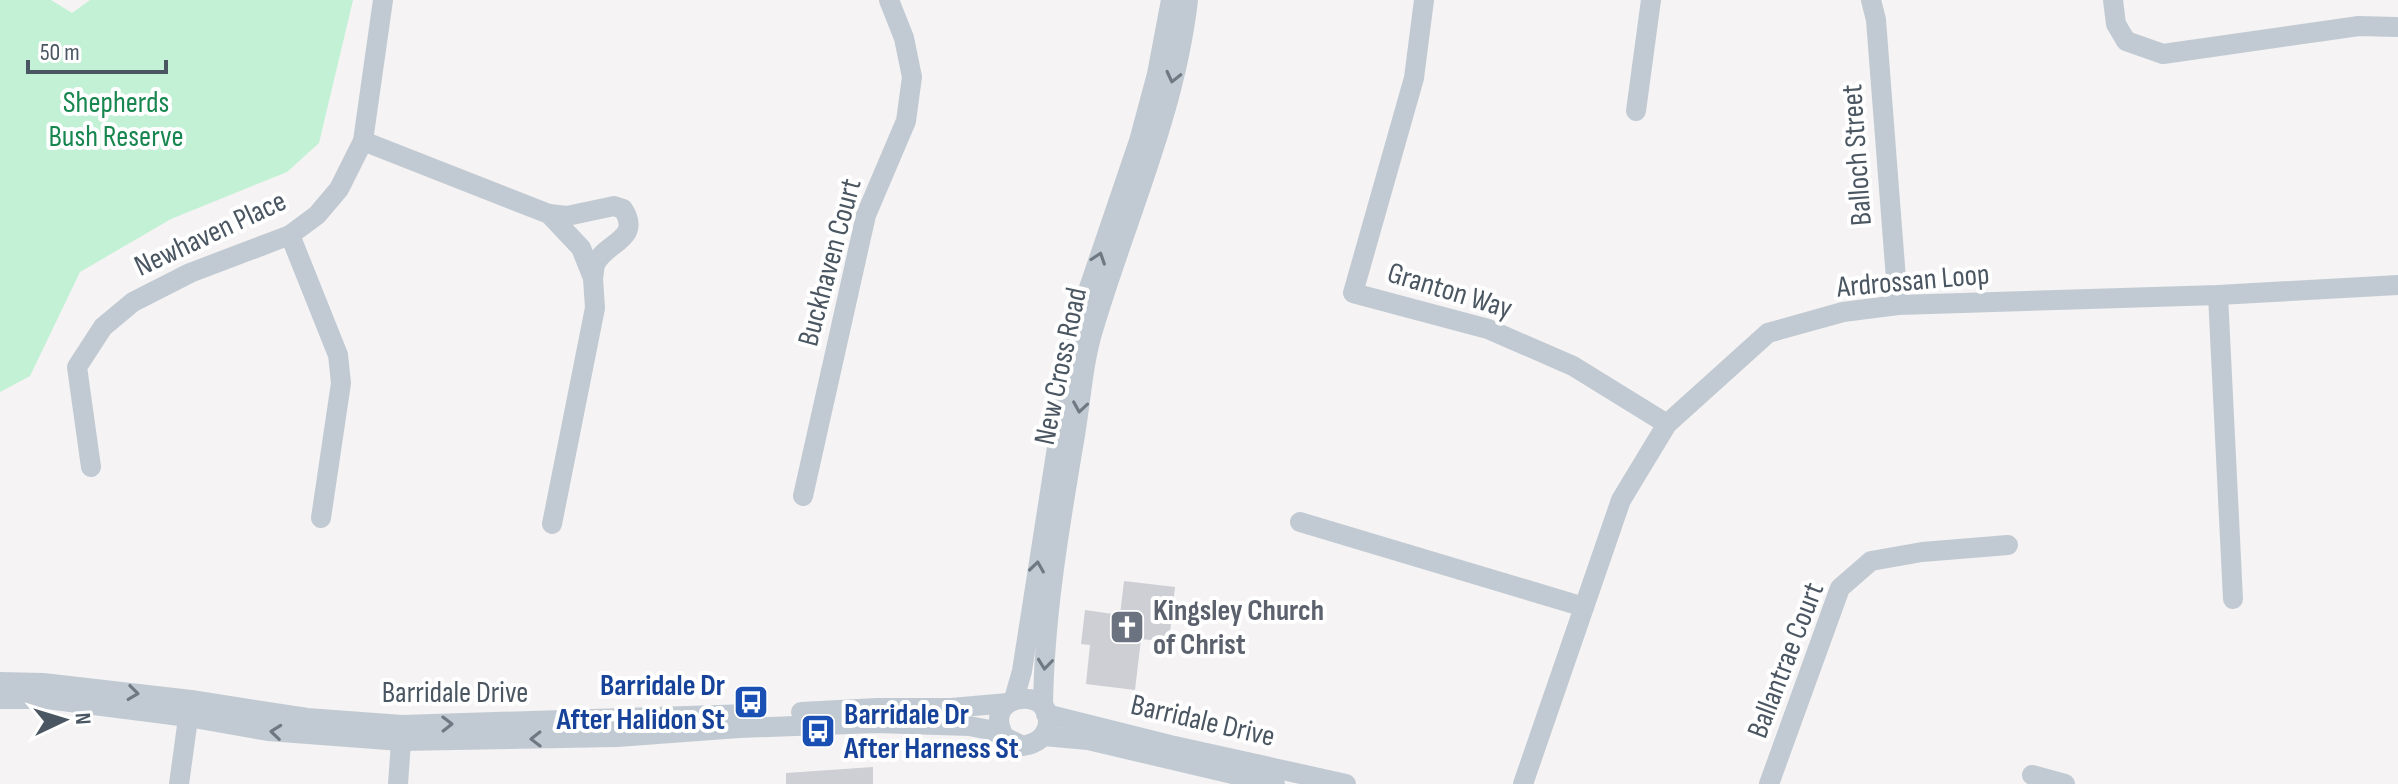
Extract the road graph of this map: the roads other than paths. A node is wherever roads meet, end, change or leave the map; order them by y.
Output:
1 (383, 0) edge
2 (889, 0) edge
3 (1171, 0) edge
4 (1188, 0) edge
5 (1424, 0) edge
6 (1651, 0) edge
7 (1871, 0) edge
8 (2113, 0) edge
9 (2396, 27) edge
10 (1636, 111) dead end
11 (363, 141) junction
12 (549, 214) junction
13 (290, 235) junction
14 (593, 278) junction
15 (2398, 285) edge
16 (2218, 295) junction
17 (1898, 305) junction
18 (1667, 424) junction
19 (91, 467) dead end
20 (803, 496) dead end
21 (321, 518) dead end
22 (1300, 522) dead end
23 (552, 524) dead end
24 (2008, 545) dead end
25 (2233, 599) dead end
26 (1584, 607) junction
27 (0, 682) edge
28 (0, 699) edge
29 (1011, 701) junction
30 (189, 708) junction
31 (1045, 710) junction
32 (401, 733) junction
33 (1004, 736) junction
34 (1043, 736) junction
35 (2032, 775) dead end
36 (1295, 778) edge
37 (179, 784) edge
38 (398, 784) edge
39 (1275, 784) edge
40 (1346, 784) edge
41 (1523, 784) edge
42 (1769, 784) edge
43 (2065, 784) edge

1 - 11 street, Newhaven Place
2 - 20 street, Buckhaven Court
29 -> 3 street, New Cross Road
4 -> 31 street, New Cross Road
5 - 18 street, Granton Way
6 - 10 street
7 - 17 street, Balloch Street
8 - 9 street
11 - 12 street
11 - 13 street, Newhaven Place
12 - 14 street
12 - 14 street
13 - 19 street, Newhaven Place
13 - 21 street
14 - 23 street
15 - 16 street, Ardrossan Loop
16 - 17 street, Ardrossan Loop
16 - 25 street
17 - 18 street, Ardrossan Loop
18 - 26 street, Ardrossan Loop
22 - 26 street
24 - 42 street, Ballantrae Court
26 - 41 street, Ardrossan Loop
27 -> 30 street, Barridale Drive
28 - 30 street, Barridale Drive
29 - 31 street
32 -> 29 street, Barridale Drive
29 - 33 street
30 - 32 street, Barridale Drive
30 - 37 street
31 - 34 street
31 - 36 street, Barridale Drive
33 -> 32 street, Barridale Drive
32 - 38 street
33 - 34 street
34 - 39 street, Barridale Drive
35 - 43 street
36 - 40 street, Barridale Drive

